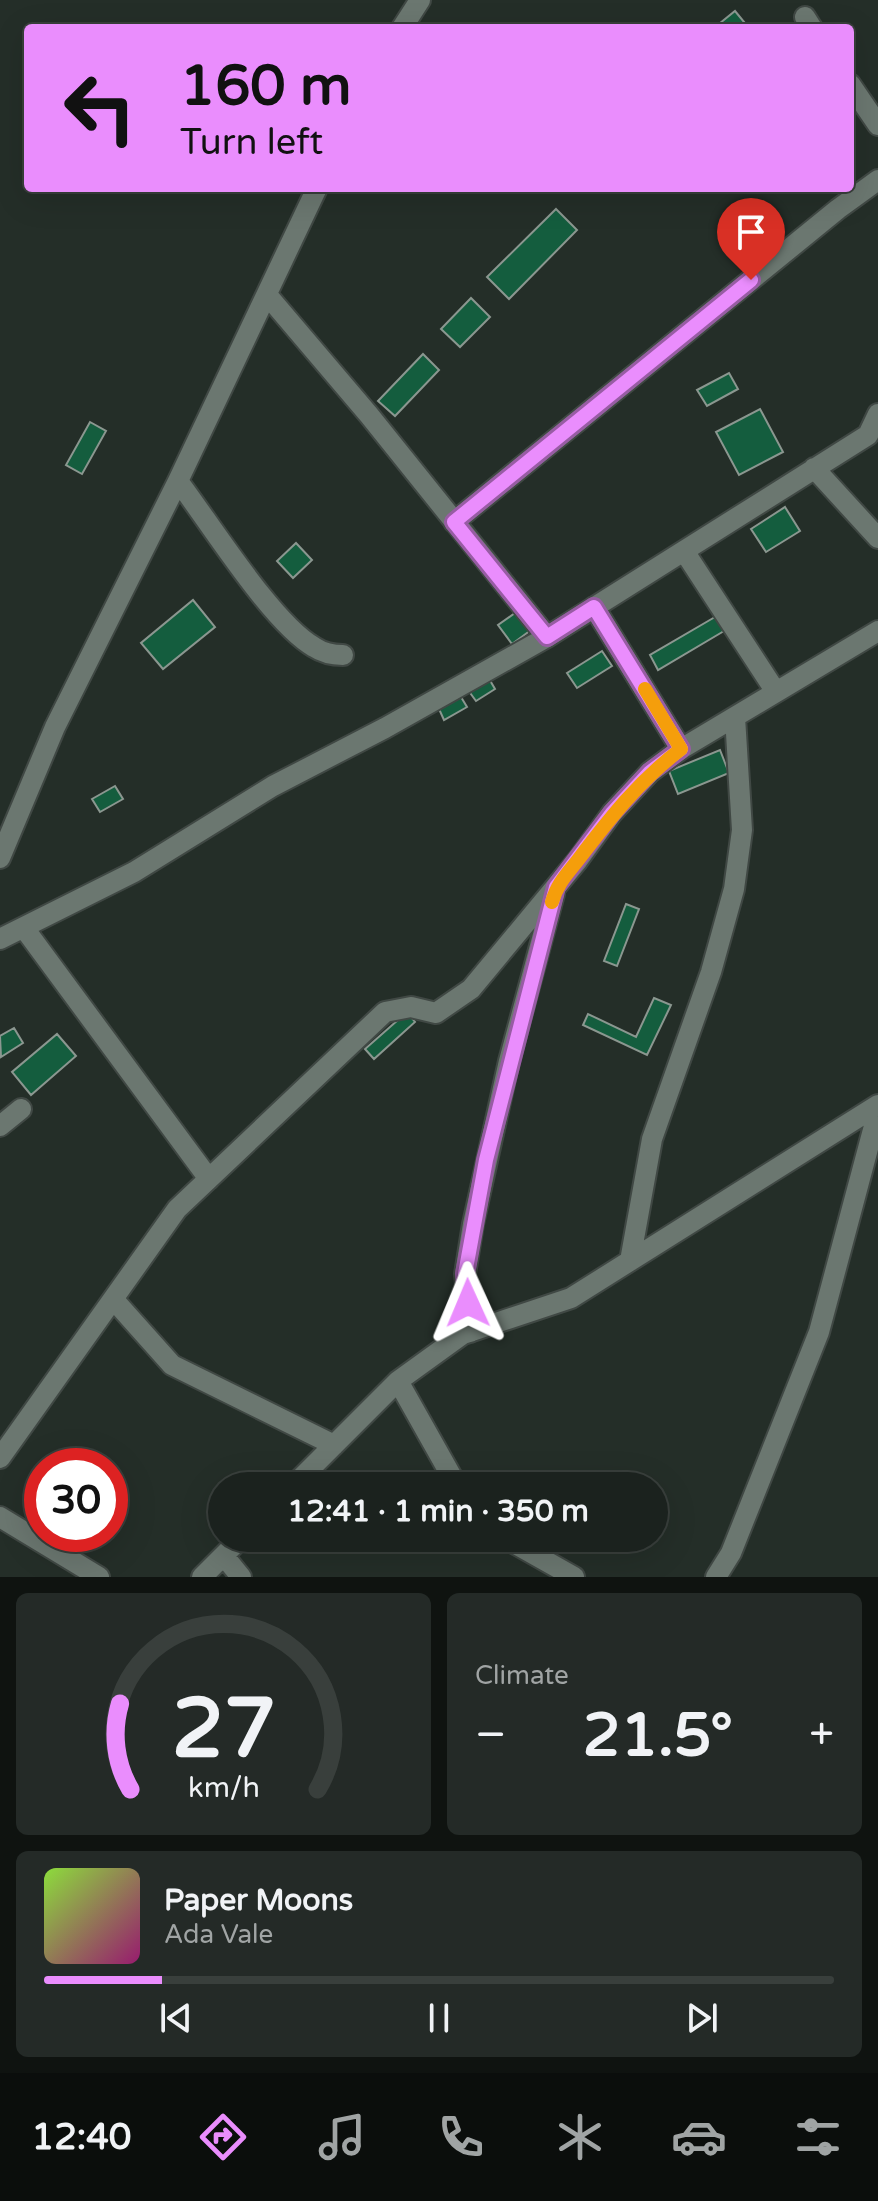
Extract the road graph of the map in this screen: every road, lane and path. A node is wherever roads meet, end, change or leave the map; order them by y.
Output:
1 (420, 0) edge
2 (405, 24) edge
3 (854, 90) edge
4 (878, 125) edge
5 (878, 180) edge
6 (315, 192) edge
7 (268, 296) junction
8 (878, 414) edge
9 (814, 468) junction
10 (178, 481) junction
11 (454, 522) junction
12 (878, 538) edge
13 (684, 551) junction
14 (594, 607) junction
15 (878, 631) edge
16 (547, 637) junction
17 (343, 655) dead end
18 (776, 692) junction
19 (735, 717) junction
20 (681, 749) junction
21 (0, 858) edge
22 (556, 887) junction
23 (24, 928) junction
24 (0, 939) edge
25 (878, 1108) edge
26 (21, 1109) dead end
27 (0, 1126) edge
28 (209, 1179) junction
29 (630, 1261) junction
30 (114, 1300) junction
31 (470, 1332) junction
32 (398, 1381) junction
33 (334, 1445) junction
34 (0, 1458) edge
35 (307, 1472) edge
36 (449, 1472) edge
37 (0, 1517) edge
38 (228, 1552) edge
39 (530, 1552) edge
40 (224, 1556) junction
41 (99, 1577) edge
42 (202, 1577) edge
43 (241, 1577) edge
44 (574, 1577) edge
45 (716, 1577) edge

1 - 2 street
3 - 4 street
5 - 11 street
6 - 7 street
7 - 10 street
7 - 11 street
8 - 9 street
9 - 12 street
9 - 13 street
10 - 17 street
10 - 21 street
11 - 16 street
13 - 14 street
13 - 18 street
14 - 16 street
14 - 20 street
15 - 18 street
16 - 23 street
18 - 19 street
19 - 20 street
19 - 29 street
20 - 22 street
22 - 28 street
22 - 31 street
23 - 24 street
23 - 28 street
25 - 29 street
25 - 45 street
26 - 27 street
28 - 30 street
29 - 31 street
30 - 33 street
30 - 34 street
31 - 32 street
32 - 33 street
32 - 36 street
33 - 35 street
37 - 41 street
38 - 40 street
39 - 44 street
40 - 42 street
40 - 43 street

